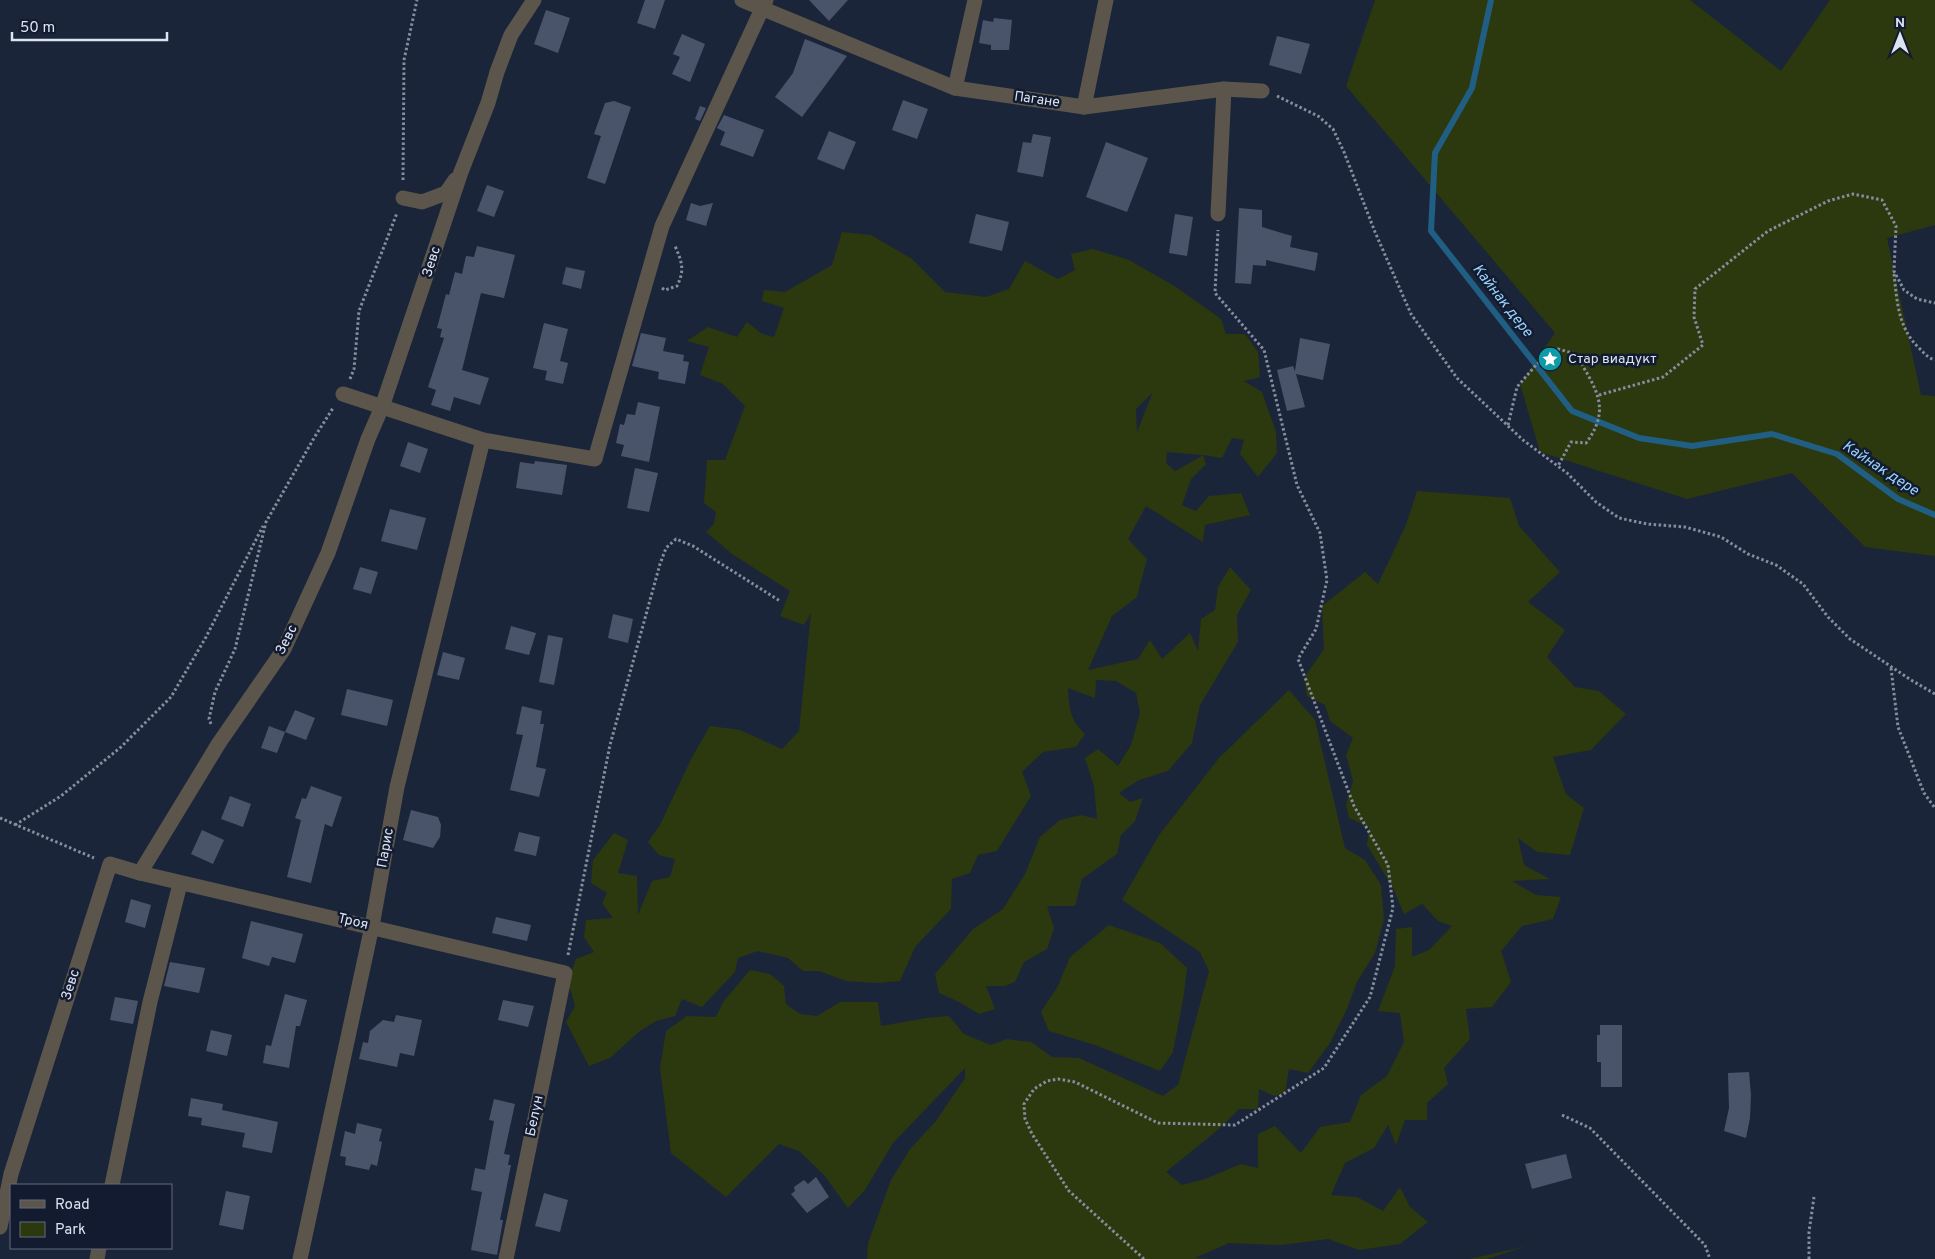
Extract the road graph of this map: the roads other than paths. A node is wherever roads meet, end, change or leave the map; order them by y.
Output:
1 (534, 0) edge
2 (742, 0) edge
3 (975, 0) edge
4 (1106, 0) edge
5 (764, 4) edge
6 (955, 88) junction
7 (1224, 89) junction
8 (1262, 92) road end
9 (1084, 107) junction
10 (461, 172) junction
11 (403, 198) road end
12 (1218, 214) road end
13 (343, 394) road end
14 (382, 407) junction
15 (482, 440) junction
16 (140, 873) junction
17 (180, 884) junction
18 (372, 926) junction
19 (565, 973) joint
20 (112, 1184) edge
21 (0, 1227) edge
22 (300, 1259) edge
23 (506, 1259) edge

1 - 10 street, Зевс
2 - 5 street, Пагане
3 - 6 street
4 - 9 street
5 - 6 street, Пагане
5 - 15 street
6 - 9 street, Пагане
7 - 8 street, Пагане
7 - 9 street, Пагане
7 - 12 street
10 - 11 street
10 - 14 street, Зевс
13 - 14 street
14 - 15 street
14 - 16 street, Зевс
15 - 18 street, Парис
16 - 17 street, Троя
16 - 21 street, Зевс
17 - 18 street, Троя
17 - 20 street
18 - 19 street, Троя
18 - 22 street, Парис
19 - 23 street, Белун

